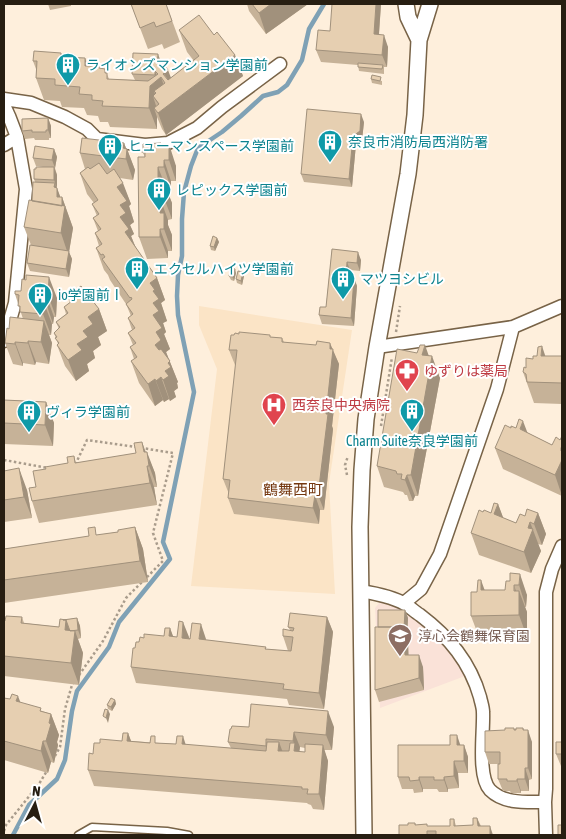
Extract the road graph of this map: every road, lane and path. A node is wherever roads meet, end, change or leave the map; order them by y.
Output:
1 (406, 4) edge
2 (421, 4) edge
3 (430, 4) edge
4 (419, 40) junction
5 (280, 64) dead end
6 (4, 99) edge
7 (4, 105) edge
8 (16, 136) junction
9 (4, 145) edge
10 (562, 306) edge
11 (512, 327) junction
12 (4, 341) edge
13 (377, 348) junction
14 (4, 460) edge
15 (68, 466) edge
16 (50, 468) edge
17 (562, 546) edge
18 (361, 591) junction
19 (404, 603) junction
20 (544, 802) junction
21 (4, 831) edge
22 (168, 833) edge
23 (78, 835) edge
24 (189, 835) edge
25 (364, 835) edge
26 (546, 835) edge

1 - 4 street
2 - 4 street
3 - 4 street
4 - 13 street
5 - 6 street
7 - 8 street
8 - 9 street
8 - 12 street
10 - 11 street
11 - 13 street
11 - 19 street
13 - 18 street
14 - 16 path
15 - 21 path
17 - 20 street
18 - 19 street
18 - 25 street
19 - 20 street
20 - 26 street
22 - 23 lane
22 - 24 lane

